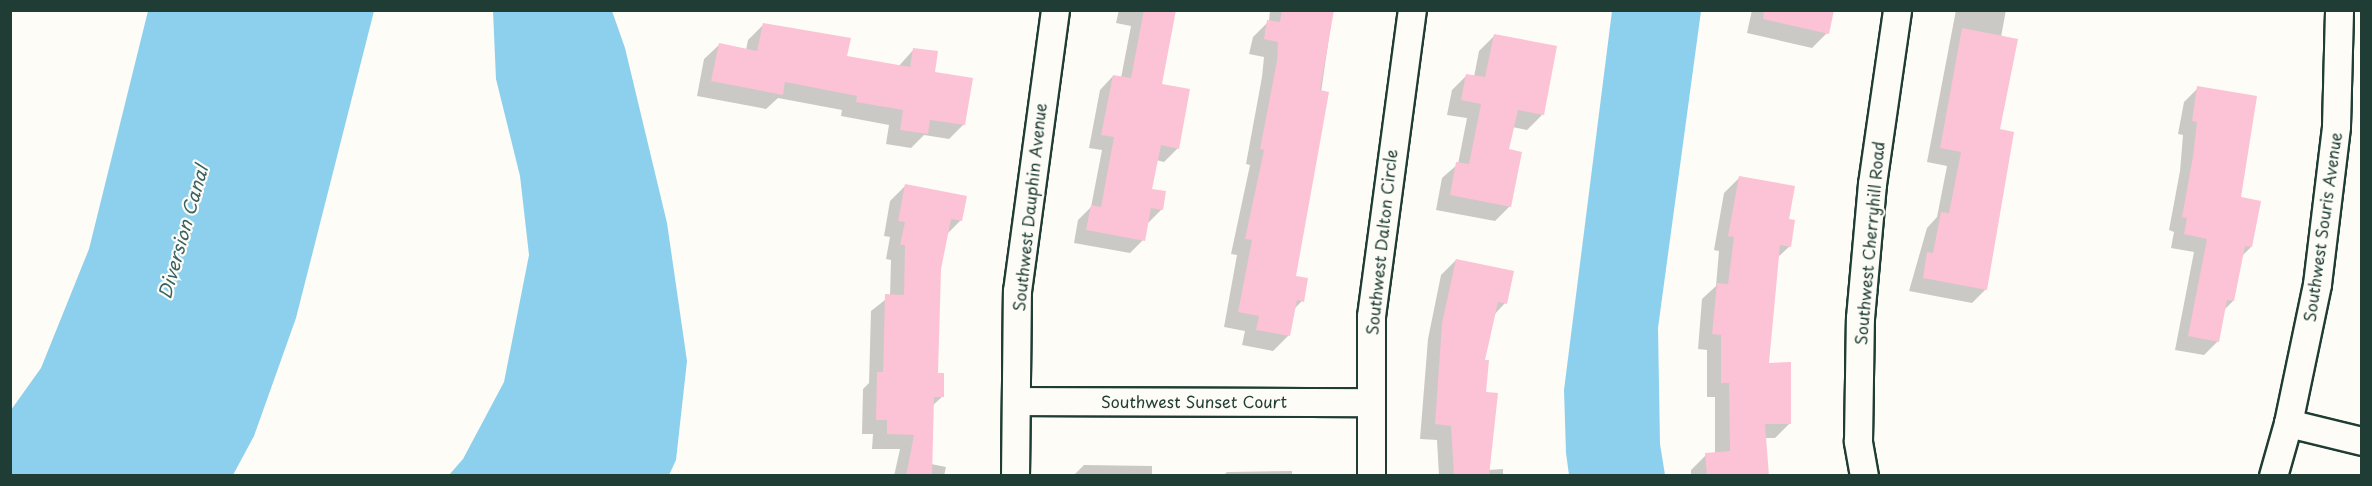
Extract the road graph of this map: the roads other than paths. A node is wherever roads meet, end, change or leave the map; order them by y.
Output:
1 (1054, 10) edge
2 (1412, 10) edge
3 (1897, 10) edge
4 (2339, 10) edge
5 (1018, 401) junction
6 (1369, 402) junction
7 (2288, 423) junction
8 (2361, 441) edge
9 (1015, 476) edge
10 (1371, 476) edge
11 (1864, 476) edge
12 (2272, 476) edge

1 - 5 street, Southwest Dauphin Avenue
2 - 6 street, Southwest Dalton Circle
3 - 11 street, Southwest Cherryhill Road
4 - 7 street, Southwest Souris Avenue
5 - 6 street, Southwest Sunset Court
5 - 9 street, Southwest Dauphin Avenue
6 - 10 street, Southwest Dalton Circle
7 - 8 street
7 - 12 street, Southwest Souris Avenue

